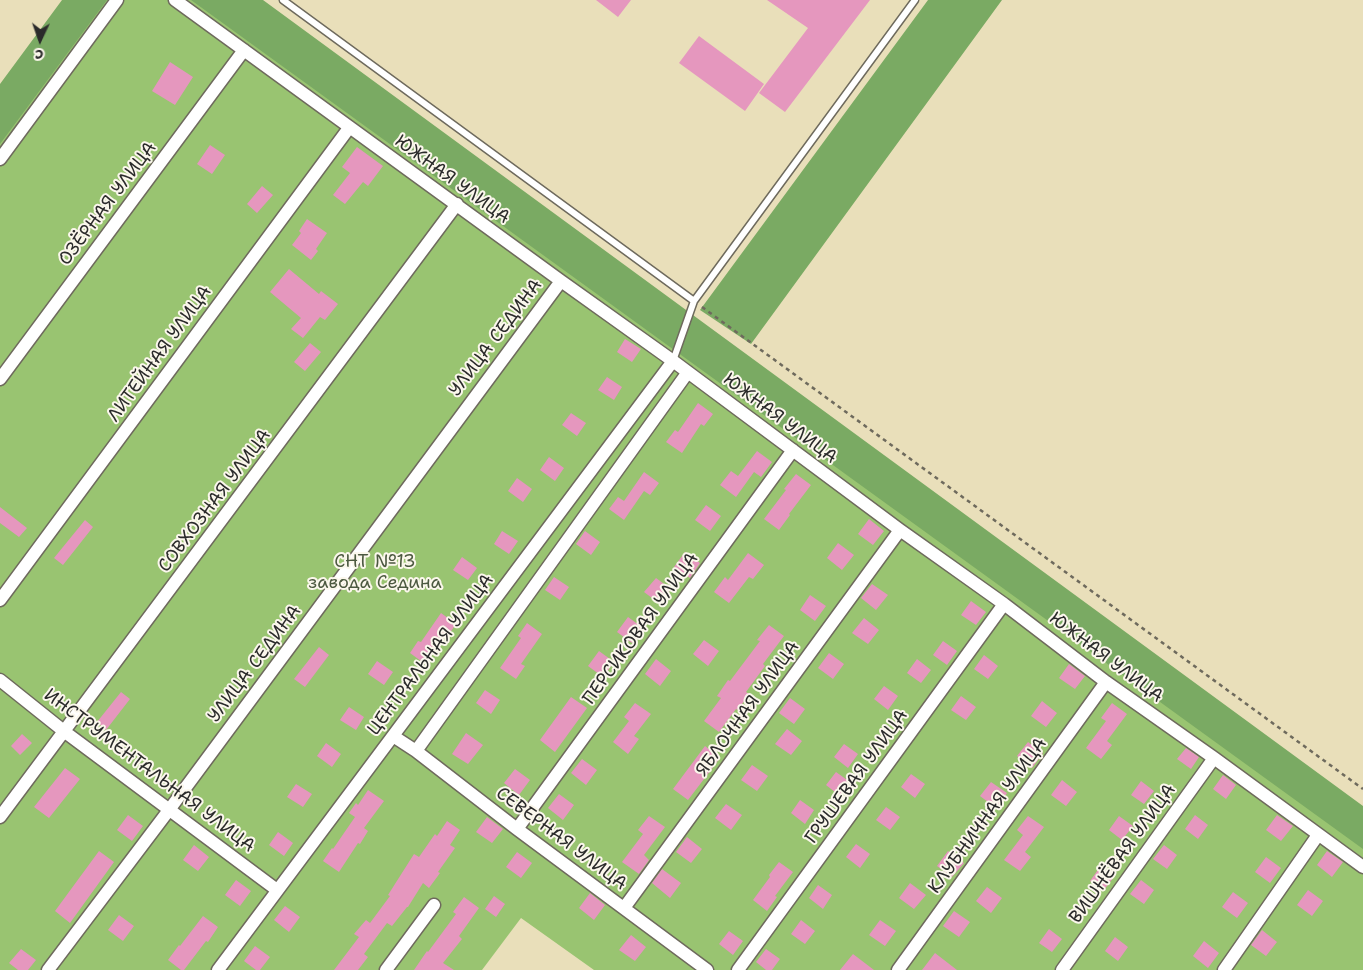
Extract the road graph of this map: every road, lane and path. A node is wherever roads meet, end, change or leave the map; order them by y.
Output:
1 (117, 0) edge
2 (175, 0) edge
3 (283, 0) edge
4 (915, 0) edge
5 (244, 50) junction
6 (349, 128) junction
7 (0, 159) edge
8 (456, 204) junction
9 (560, 281) junction
10 (694, 301) junction
11 (673, 361) junction
12 (688, 372) junction
13 (0, 379) edge
14 (793, 450) junction
15 (900, 530) junction
16 (0, 600) edge
17 (1004, 604) junction
18 (0, 680) edge
19 (1106, 682) junction
20 (65, 732) junction
21 (393, 736) junction
22 (416, 751) junction
23 (1214, 758) junction
24 (1363, 789) edge
25 (169, 810) junction
26 (0, 817) edge
27 (518, 829) junction
28 (1318, 835) junction
29 (1363, 867) edge
30 (277, 890) junction
31 (434, 904) dead end
32 (624, 908) junction
33 (48, 970) edge
34 (218, 970) edge
35 (386, 970) edge
36 (707, 970) edge
37 (738, 970) edge
38 (898, 970) edge
39 (1062, 970) edge
40 (1224, 970) edge

1 - 7 street
2 - 5 street, ЮЖНАЯ УЛИЦА
3 - 10 lane
4 - 10 lane
5 - 6 street, ЮЖНАЯ УЛИЦА
5 - 13 street, ОЗЁРНАЯ УЛИЦА
6 - 8 street, ЮЖНАЯ УЛИЦА
6 - 16 street, ЛИТЕЙНАЯ УЛИЦА
8 - 9 street, ЮЖНАЯ УЛИЦА
8 - 20 street, СОВХОЗНАЯ УЛИЦА
9 - 11 street, ЮЖНАЯ УЛИЦА
9 - 25 street, УЛИЦА СЕДИНА
10 - 11 lane
10 - 24 path
11 - 12 street, ЮЖНАЯ УЛИЦА
11 - 21 street, ЦЕНТРАЛЬНАЯ УЛИЦА
12 - 14 street, ЮЖНАЯ УЛИЦА
12 - 22 street
14 - 15 street, ЮЖНАЯ УЛИЦА
14 - 27 street, ПЕРСИКОВАЯ УЛИЦА
15 - 17 street, ЮЖНАЯ УЛИЦА
15 - 32 street, ЯБЛОЧНАЯ УЛИЦА
17 - 19 street, ЮЖНАЯ УЛИЦА
17 - 37 street, ГРУШЕВАЯ УЛИЦА
18 - 20 street, ИНСТРУМЕНТАЛЬНАЯ УЛИЦА
19 - 23 street, ЮЖНАЯ УЛИЦА
19 - 38 street, КЛУБНИЧНАЯ УЛИЦА
20 - 25 street, ИНСТРУМЕНТАЛЬНАЯ УЛИЦА
20 - 26 street, СОВХОЗНАЯ УЛИЦА
21 - 22 street, СЕВЕРНАЯ УЛИЦА
21 - 30 street, ЦЕНТРАЛЬНАЯ УЛИЦА
22 - 27 street, СЕВЕРНАЯ УЛИЦА
23 - 28 street, ЮЖНАЯ УЛИЦА
23 - 39 street, ВИШНЁВАЯ УЛИЦА
25 - 30 street, ИНСТРУМЕНТАЛЬНАЯ УЛИЦА
25 - 33 street, УЛИЦА СЕДИНА
27 - 32 street, СЕВЕРНАЯ УЛИЦА
28 - 29 street, ЮЖНАЯ УЛИЦА
28 - 40 street
30 - 34 street, ЦЕНТРАЛЬНАЯ УЛИЦА
31 - 35 street
32 - 36 street, СЕВЕРНАЯ УЛИЦА

